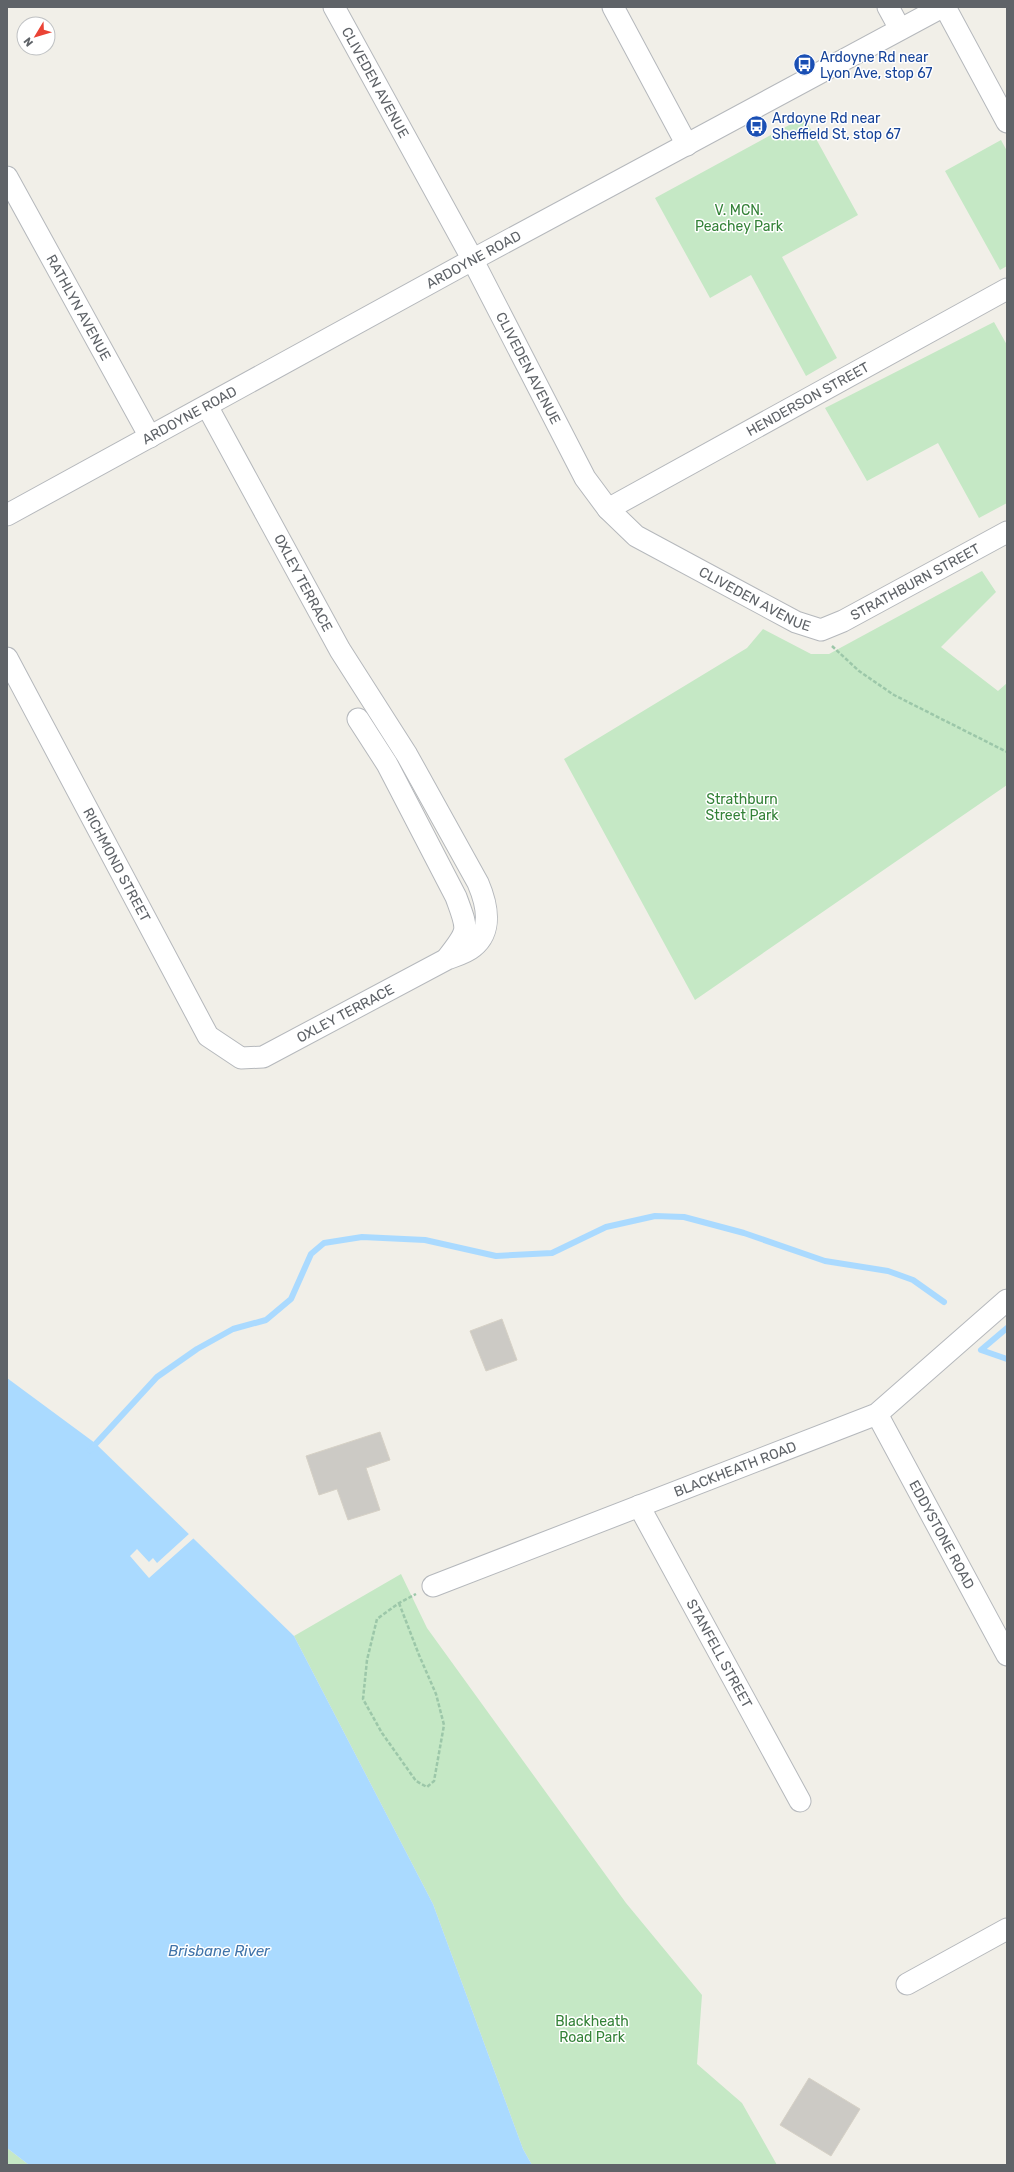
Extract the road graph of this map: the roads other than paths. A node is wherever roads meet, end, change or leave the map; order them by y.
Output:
1 (334, 7) edge
2 (613, 7) edge
3 (888, 7) edge
4 (943, 7) edge
5 (900, 29) junction
6 (1007, 122) edge
7 (686, 145) junction
8 (7, 177) edge
9 (472, 260) junction
10 (1007, 289) edge
11 (207, 406) junction
12 (150, 437) junction
13 (608, 508) junction
14 (7, 515) edge
15 (1007, 532) edge
16 (821, 630) joint
17 (7, 658) edge
18 (358, 720) dead end
19 (407, 755) junction
20 (386, 764) junction
21 (447, 959) junction
22 (241, 1058) joint
23 (1007, 1300) edge
24 (877, 1414) junction
25 (639, 1506) junction
26 (432, 1586) road end
27 (1007, 1655) edge
28 (800, 1801) dead end
29 (1007, 1930) edge
30 (907, 1984) dead end

1 - 9 street, CLIVEDEN AVENUE
2 - 7 street
3 - 5 street
4 - 5 street, ARDOYNE ROAD
4 - 6 street
5 - 7 street, ARDOYNE ROAD
7 - 9 street, ARDOYNE ROAD
8 - 12 street, RATHLYN AVENUE
9 - 11 street, ARDOYNE ROAD
9 - 13 street, CLIVEDEN AVENUE
10 - 13 street, HENDERSON STREET
11 - 12 street, ARDOYNE ROAD
11 - 19 street, OXLEY TERRACE
12 - 14 street, ARDOYNE ROAD
13 - 16 street, CLIVEDEN AVENUE
15 - 16 street, STRATHBURN STREET
17 - 22 street, RICHMOND STREET
18 - 20 street, OXLEY TERRACE
19 - 20 street
19 - 21 street, OXLEY TERRACE
20 - 21 street, OXLEY TERRACE
21 - 22 street, OXLEY TERRACE
23 - 24 street, BLACKHEATH ROAD
24 - 25 street, BLACKHEATH ROAD
24 - 27 street, EDDYSTONE ROAD
25 - 26 street, BLACKHEATH ROAD
25 - 28 street, STANFELL STREET
29 - 30 street

